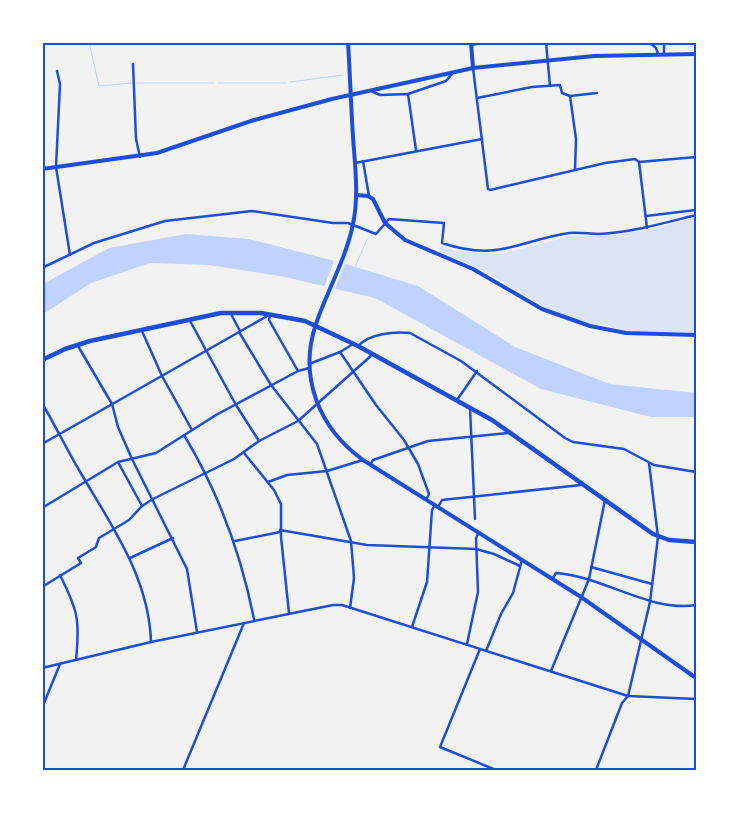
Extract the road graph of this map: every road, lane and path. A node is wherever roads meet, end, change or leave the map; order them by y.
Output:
1 (348, 42) edge
2 (488, 42) edge
3 (546, 42) edge
4 (649, 42) edge
5 (664, 42) edge
6 (471, 44) edge
7 (658, 54) junction
8 (664, 54) junction
9 (696, 54) edge
10 (548, 60) junction
11 (133, 64) dead end
12 (473, 68) junction
13 (57, 71) dead end
14 (453, 73) junction
15 (550, 86) junction
16 (372, 91) junction
17 (597, 93) dead end
18 (408, 94) junction
19 (352, 95) junction
20 (570, 96) junction
21 (477, 98) junction
22 (482, 138) junction
23 (416, 150) junction
24 (140, 157) junction
25 (696, 157) edge
26 (363, 162) junction
27 (639, 162) junction
28 (355, 163) junction
29 (56, 167) junction
30 (42, 169) edge
31 (575, 170) junction
32 (356, 195) junction
33 (369, 196) junction
34 (696, 210) edge
35 (696, 215) edge
36 (646, 216) junction
37 (385, 223) junction
38 (353, 225) junction
39 (647, 228) junction
40 (70, 255) junction
41 (42, 268) edge
42 (230, 313) junction
43 (270, 314) junction
44 (189, 319) junction
45 (316, 325) junction
46 (142, 330) junction
47 (240, 331) junction
48 (696, 335) edge
49 (78, 344) junction
50 (353, 344) junction
51 (358, 346) junction
52 (206, 350) junction
53 (340, 352) junction
54 (373, 354) junction
55 (42, 360) edge
56 (309, 366) junction
57 (298, 371) junction
58 (476, 371) junction
59 (355, 372) junction
60 (162, 376) junction
61 (271, 385) junction
62 (457, 400) junction
63 (42, 403) edge
64 (112, 404) junction
65 (236, 405) junction
66 (316, 406) junction
67 (470, 407) junction
68 (298, 421) junction
69 (192, 430) junction
70 (512, 432) junction
71 (60, 434) junction
72 (184, 435) junction
73 (471, 436) junction
74 (259, 442) junction
75 (42, 444) edge
76 (409, 448) junction
77 (244, 452) junction
78 (132, 459) junction
79 (363, 460) junction
80 (118, 462) junction
81 (649, 463) junction
82 (370, 465) junction
83 (327, 472) junction
84 (696, 472) edge
85 (207, 473) junction
86 (267, 482) junction
87 (87, 483) junction
88 (584, 484) junction
89 (474, 496) junction
90 (153, 499) junction
91 (426, 500) junction
92 (605, 500) junction
93 (142, 506) junction
94 (436, 506) junction
95 (42, 508) edge
96 (475, 519) dead end
97 (115, 530) junction
98 (280, 531) junction
99 (479, 532) junction
100 (658, 537) junction
101 (173, 538) junction
102 (235, 541) junction
103 (351, 541) junction
104 (696, 542) edge
105 (430, 548) junction
106 (476, 549) junction
107 (130, 558) junction
108 (522, 560) junction
109 (520, 566) junction
110 (591, 567) junction
111 (60, 575) junction
112 (552, 578) junction
113 (589, 579) junction
114 (652, 584) junction
115 (42, 587) edge
116 (581, 596) junction
117 (650, 602) junction
118 (696, 605) edge
119 (350, 608) junction
120 (288, 613) junction
121 (254, 620) junction
122 (244, 623) junction
123 (412, 627) junction
124 (197, 632) junction
125 (642, 638) junction
126 (151, 642) junction
127 (467, 644) junction
128 (480, 649) junction
129 (486, 651) junction
130 (76, 660) junction
131 (60, 664) junction
132 (42, 668) edge
133 (551, 671) junction
134 (696, 678) edge
135 (628, 696) junction
136 (696, 700) edge
137 (43, 706) edge
138 (183, 770) edge
139 (496, 770) edge
140 (596, 770) edge

1 - 19 street
2 - 6 street
3 - 10 street
4 - 7 street
5 - 8 street
6 - 12 street
7 - 8 street
7 - 10 street
8 - 9 street
10 - 12 street
10 - 15 street
11 - 24 street
12 - 14 street
12 - 21 street
13 - 29 street
14 - 16 street
14 - 18 street
15 - 20 street
15 - 21 street
16 - 18 street
16 - 19 street
17 - 20 street
18 - 23 street
19 - 24 street
19 - 28 street
20 - 31 street
21 - 22 street
22 - 23 street
22 - 31 street
23 - 26 street
24 - 29 street
25 - 27 street
26 - 28 street
26 - 33 street
27 - 31 street
27 - 36 street
28 - 32 street
29 - 30 street
29 - 40 street
32 - 33 street
32 - 38 street
33 - 37 street
34 - 36 street
35 - 39 street
36 - 39 street
37 - 38 street
37 - 39 street
37 - 48 street
38 - 40 street
38 - 45 street
40 - 41 street
42 - 43 main road
42 - 44 main road
42 - 47 street
43 - 45 main road
43 - 47 street
43 - 57 street
44 - 46 main road
44 - 52 street
45 - 50 main road
45 - 56 street
46 - 49 main road
46 - 60 street
47 - 52 street
47 - 61 street
49 - 55 main road
49 - 64 street
50 - 51 main road
50 - 53 street
51 - 54 main road
51 - 58 street
52 - 60 street
52 - 65 street
53 - 56 street
53 - 59 street
54 - 59 street
54 - 62 main road
56 - 57 street
56 - 66 street
57 - 61 street
58 - 62 street
58 - 81 street
59 - 66 street
59 - 76 street
60 - 64 street
60 - 69 street
61 - 65 street
61 - 68 street
62 - 67 main road
63 - 71 street
64 - 71 street
64 - 78 street
65 - 69 street
65 - 74 street
66 - 68 street
66 - 79 street
67 - 70 main road
67 - 73 street
68 - 74 street
68 - 83 street
69 - 72 street
70 - 73 street
70 - 88 main road
71 - 75 street
71 - 87 street
72 - 78 street
72 - 85 street
73 - 76 street
73 - 89 street
74 - 77 street
76 - 82 street
76 - 91 street
77 - 85 street
77 - 86 street
78 - 80 street
78 - 90 street
79 - 82 street
79 - 83 street
80 - 87 street
80 - 93 street
81 - 84 street
81 - 100 street
82 - 91 street
83 - 86 street
83 - 103 street
85 - 90 street
85 - 102 street
86 - 98 street
87 - 95 street
87 - 97 street
88 - 89 street
88 - 92 main road
89 - 94 street
89 - 96 street
90 - 93 street
90 - 101 street
91 - 94 street
92 - 100 main road
92 - 110 street
93 - 97 street
94 - 99 street
94 - 105 street
97 - 107 street
97 - 111 street
98 - 102 street
98 - 103 street
98 - 120 street
99 - 106 street
99 - 108 street
100 - 104 main road
100 - 114 street
101 - 107 street
101 - 124 street
102 - 121 street
103 - 105 street
103 - 119 street
105 - 106 street
105 - 123 street
106 - 109 street
106 - 127 street
107 - 126 street
108 - 109 street
108 - 112 street
109 - 129 street
110 - 113 street
110 - 114 street
111 - 115 street
111 - 130 street
112 - 113 street
112 - 116 street
113 - 116 street
113 - 117 street
114 - 117 street
116 - 125 street
116 - 133 street
117 - 118 street
117 - 125 street
119 - 120 street
119 - 123 street
120 - 121 street
121 - 122 street
122 - 124 street
122 - 138 street
123 - 127 street
124 - 126 street
125 - 134 street
125 - 135 street
126 - 130 street
127 - 128 street
128 - 129 street
128 - 139 street
129 - 133 street
130 - 131 street
131 - 132 street
131 - 137 street
133 - 135 street
135 - 136 street
135 - 140 street

